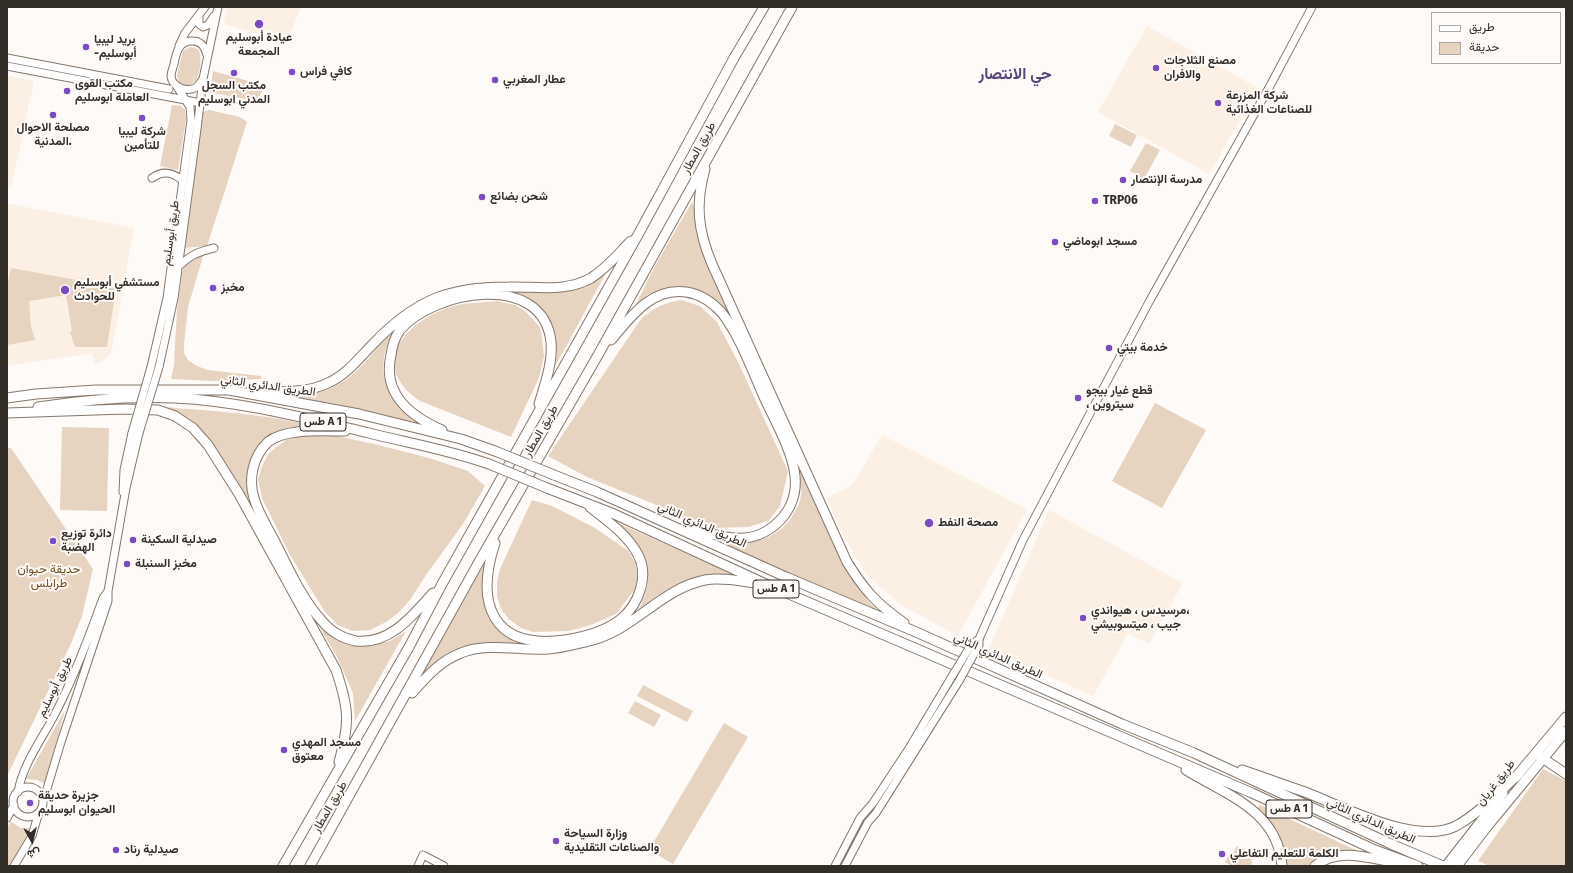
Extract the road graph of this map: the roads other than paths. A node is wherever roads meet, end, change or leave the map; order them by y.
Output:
1 (205, 7) edge
2 (764, 7) edge
3 (792, 7) edge
4 (1312, 7) edge
5 (217, 10) edge
6 (199, 15) junction
7 (178, 48) junction
8 (208, 55) junction
9 (7, 58) edge
10 (7, 66) edge
11 (203, 79) junction
12 (171, 91) junction
13 (187, 101) junction
14 (201, 103) junction
15 (708, 156) junction
16 (152, 178) dead end
17 (182, 180) junction
18 (639, 233) junction
19 (214, 248) dead end
20 (177, 268) junction
21 (598, 355) junction
22 (229, 390) junction
23 (7, 398) edge
24 (7, 412) edge
25 (536, 418) junction
26 (364, 432) junction
27 (136, 433) junction
28 (461, 439) junction
29 (581, 500) junction
30 (669, 524) junction
31 (501, 525) junction
32 (442, 584) junction
33 (768, 585) junction
34 (108, 591) junction
35 (916, 632) junction
36 (978, 639) junction
37 (400, 706) junction
38 (1566, 717) edge
39 (1566, 731) edge
40 (1194, 753) junction
41 (1541, 753) junction
42 (1159, 754) junction
43 (1566, 769) edge
44 (336, 774) junction
45 (1519, 774) junction
46 (1566, 774) edge
47 (18, 792) junction
48 (43, 802) junction
49 (14, 805) junction
50 (39, 812) junction
51 (7, 818) edge
52 (420, 865) edge
53 (14, 866) edge
54 (283, 866) edge
55 (310, 866) edge
56 (444, 866) edge
57 (835, 866) edge
58 (845, 866) edge
59 (1282, 866) edge
60 (1315, 866) edge
61 (1417, 866) edge
62 (1443, 866) edge
63 (1446, 866) edge
64 (1457, 866) edge

1 - 6 main road
2 - 18 highway, طريق المطار
3 - 15 highway, طريق المطار
4 - 36 main road
5 - 6 main road
5 - 8 main road, طريق أبوسليم
6 - 7 main road
7 - 8 main road
7 - 12 main road, طريق أبوسليم
8 - 11 main road, طريق أبوسليم
9 - 12 main road
10 - 12 main road
11 - 12 main road
11 - 14 main road, طريق أبوسليم
12 - 13 main road, طريق أبوسليم
12 - 13 main road
13 - 14 main road
13 - 17 main road, طريق أبوسليم
14 - 20 main road, طريق أبوسليم
15 - 21 highway, طريق المطار
15 - 35 highway
16 - 17 main road
17 - 27 main road, طريق أبوسليم, bridge
18 - 22 highway
18 - 25 highway, طريق المطار
19 - 20 main road
20 - 27 main road, طريق أبوسليم, bridge
21 - 30 highway
21 - 31 highway, طريق المطار
22 - 23 highway, الطريق الدائري الثاني
22 - 28 highway, الطريق الدائري الثاني
24 - 26 highway, الطريق الدائري الثاني / طس A 1
24 - 44 highway
25 - 28 highway
25 - 32 highway, طريق المطار
26 - 29 highway, الطريق الدائري الثاني / طس A 1, bridge
26 - 32 highway
27 - 34 main road, طريق أبوسليم
28 - 30 highway, الطريق الدائري الثاني / طس A 1, bridge
29 - 31 highway
29 - 33 highway, الطريق الدائري الثاني / طس A 1
30 - 35 highway, الطريق الدائري الثاني / طس A 1
31 - 37 highway, طريق المطار
32 - 44 highway, طريق المطار
33 - 37 highway
33 - 42 highway, الطريق الدائري الثاني / طس A 1
34 - 47 main road, طريق أبوسليم
34 - 48 main road, طريق أبوسليم
35 - 40 highway, الطريق الدائري الثاني / طس A 1
36 - 57 main road, bridge
36 - 58 main road, bridge
37 - 55 highway, طريق المطار
38 - 41 highway, طريق غريان
39 - 41 highway, طريق غريان
40 - 45 highway
40 - 62 highway, الطريق الدائري الثاني / طس A 1
41 - 43 highway
41 - 45 highway, طريق غريان
41 - 46 highway
41 - 64 highway, طريق غريان
42 - 59 highway
42 - 61 highway, الطريق الدائري الثاني / طس A 1
44 - 54 highway, طريق المطار
45 - 63 highway, طريق غريان
47 - 48 main road
47 - 49 main road
48 - 50 main road
49 - 50 main road
49 - 51 main road
50 - 53 main road
52 - 56 main road
60 - 61 highway

